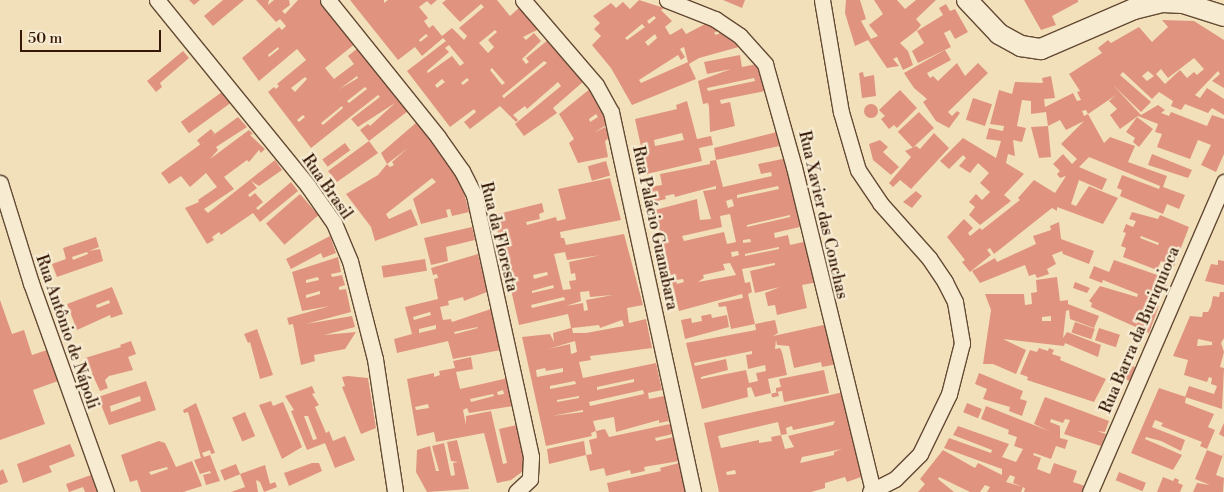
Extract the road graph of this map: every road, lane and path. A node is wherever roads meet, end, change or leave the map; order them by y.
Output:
1 (157, 0) edge
2 (328, 0) edge
3 (523, 0) edge
4 (667, 0) edge
5 (822, 0) edge
6 (967, 0) edge
7 (1224, 16) edge
8 (1224, 182) edge
9 (0, 183) edge
10 (106, 492) edge
11 (395, 492) edge
12 (516, 492) edge
13 (693, 492) edge
14 (871, 492) edge
15 (1090, 492) edge

1 - 11 street, Rua Brasil
2 - 12 street, Rua da Floresta
3 - 13 street, Rua Palácio Guanabara
4 - 14 street, Rua Xavier das Conchas
5 - 14 street
6 - 7 street
8 - 15 street, Rua Barra da Buriquioca
9 - 10 street, Rua Antônio de Nápoli

